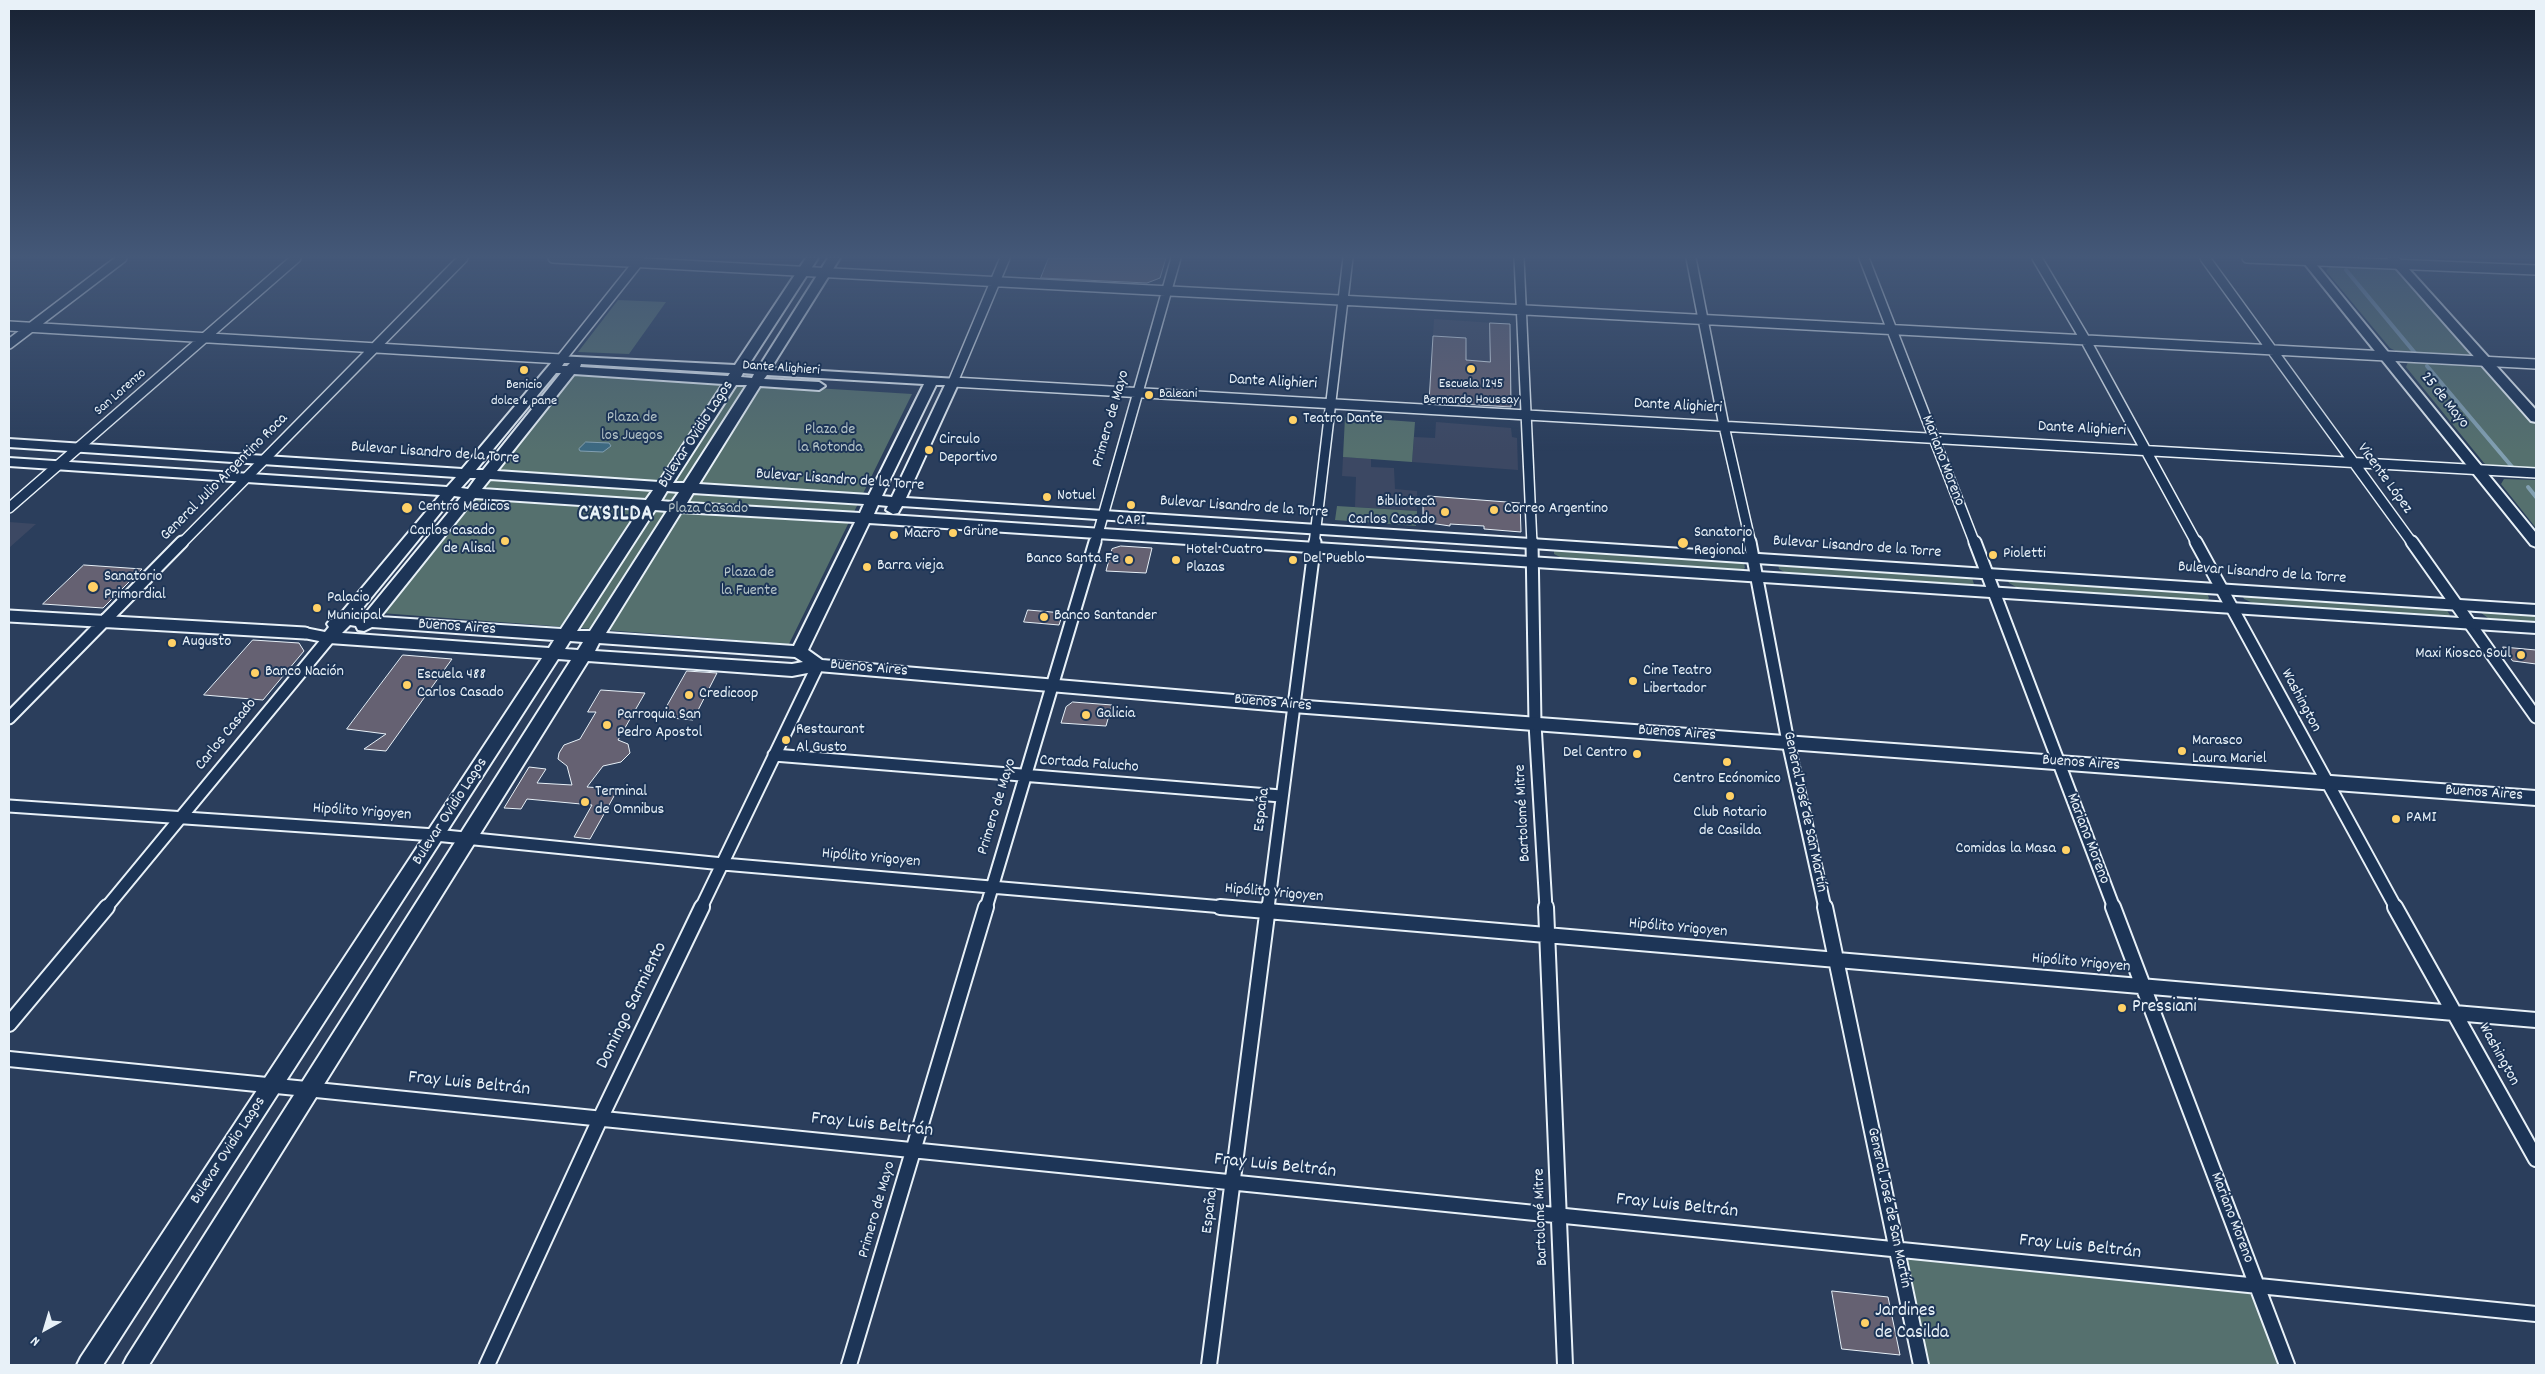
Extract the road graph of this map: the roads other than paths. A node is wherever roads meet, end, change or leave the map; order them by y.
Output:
1 (38, 322) edge
2 (222, 322) edge
3 (400, 322) edge
4 (590, 322) edge
5 (771, 322) edge
6 (794, 322) edge
7 (978, 322) edge
8 (1157, 322) edge
9 (1340, 322) edge
10 (1521, 322) edge
11 (1703, 322) edge
12 (1768, 322) edge
13 (1890, 322) edge
14 (2075, 322) edge
15 (2252, 322) edge
16 (2357, 322) edge
17 (2450, 322) edge
18 (9, 326) edge
19 (30, 328) junction
20 (1893, 330) junction
21 (204, 338) junction
22 (2086, 341) junction
23 (9, 344) edge
24 (374, 348) junction
25 (2273, 350) junction
26 (2385, 357) junction
27 (2485, 362) junction
28 (556, 364) junction
29 (2536, 364) edge
30 (574, 366) junction
31 (736, 375) junction
32 (759, 377) junction
33 (929, 387) junction
34 (951, 388) junction
35 (1136, 392) junction
36 (1330, 403) junction
37 (1525, 414) junction
38 (2536, 418) edge
39 (1724, 426) junction
40 (1932, 438) junction
41 (9, 444) edge
42 (79, 448) junction
43 (2144, 450) junction
44 (264, 460) junction
45 (9, 462) edge
46 (2353, 462) junction
47 (58, 466) junction
48 (2477, 470) junction
49 (2536, 473) edge
50 (466, 474) junction
51 (487, 476) junction
52 (246, 478) junction
53 (663, 487) junction
54 (689, 488) junction
55 (451, 492) junction
56 (472, 493) junction
57 (874, 500) junction
58 (896, 502) junction
59 (651, 505) junction
60 (677, 507) junction
61 (9, 508) edge
62 (1102, 516) junction
63 (866, 517) junction
64 (889, 518) junction
65 (1316, 530) junction
66 (1098, 532) junction
67 (2536, 542) edge
68 (1532, 544) junction
69 (1314, 547) junction
70 (1754, 558) junction
71 (1533, 562) junction
72 (1986, 574) junction
73 (1758, 576) junction
74 (2223, 589) junction
75 (1994, 592) junction
76 (2457, 605) junction
77 (2232, 607) junction
78 (2536, 610) edge
79 (9, 616) edge
80 (368, 621) junction
81 (342, 622) junction
82 (103, 623) junction
83 (2472, 624) junction
84 (2536, 628) edge
85 (304, 633) junction
86 (566, 636) junction
87 (329, 638) junction
88 (595, 638) junction
89 (353, 640) junction
90 (799, 652) junction
91 (554, 653) junction
92 (584, 655) junction
93 (818, 665) junction
94 (1052, 686) junction
95 (1293, 706) junction
96 (2536, 717) edge
97 (9, 718) edge
98 (1535, 724) junction
99 (1788, 742) junction
100 (774, 754) junction
101 (2058, 762) junction
102 (1025, 777) junction
103 (2325, 782) junction
104 (1281, 796) junction
105 (2536, 798) edge
106 (9, 806) edge
107 (182, 818) junction
108 (435, 835) junction
109 (468, 839) junction
110 (723, 864) junction
111 (990, 887) junction
112 (1266, 911) junction
113 (1548, 935) junction
114 (1837, 960) junction
115 (2143, 987) junction
116 (2456, 1014) junction
117 (2536, 1020) edge
118 (9, 1024) edge
119 (9, 1059) edge
120 (273, 1084) junction
121 (310, 1088) junction
122 (600, 1119) junction
123 (912, 1150) junction
124 (2536, 1159) edge
125 (1231, 1182) junction
126 (1558, 1216) junction
127 (1897, 1250) junction
128 (2256, 1286) junction
129 (2536, 1314) edge
130 (89, 1365) edge
131 (135, 1365) edge
132 (487, 1365) edge
133 (849, 1365) edge
134 (1209, 1365) edge
135 (1565, 1365) edge
136 (1921, 1365) edge
137 (2287, 1365) edge

1 - 19 street
2 - 21 street, San Lorenzo
3 - 24 street, General Julio Argentino Roca
4 - 28 street, Carlos Casado
5 - 31 main road, Bulevar Ovidio Lagos
6 - 32 main road, Bulevar Ovidio Lagos
7 - 34 street
8 - 35 street, Primero de Mayo
9 - 36 street, España
10 - 37 street, Bartolomé Mitre
11 - 39 street, General José de San Martín
12 - 20 street
13 - 20 street, Mariano Moreno
14 - 22 street, Washington
15 - 25 street, Vicente López
16 - 26 main road, 25 de Mayo
17 - 27 main road
18 - 19 street, Dante Alighieri
19 - 21 street, Dante Alighieri
19 - 23 street
20 - 22 street
20 - 40 street, Mariano Moreno
21 - 24 street, Dante Alighieri
21 - 42 street, San Lorenzo
22 - 25 street
22 - 43 street, Washington
24 - 28 street, Dante Alighieri
24 - 44 street, General Julio Argentino Roca
25 - 26 street
25 - 46 street, Vicente López
26 - 27 street
26 - 48 main road, 25 de Mayo
27 - 29 street
27 - 38 main road
28 - 30 main road, Dante Alighieri
28 - 50 main road, Carlos Casado
30 - 31 main road, Dante Alighieri
30 - 51 main road
31 - 32 main road, Dante Alighieri
31 - 53 main road, Bulevar Ovidio Lagos
32 - 33 main road, Dante Alighieri
32 - 54 main road, Bulevar Ovidio Lagos
33 - 34 main road, Dante Alighieri
33 - 57 main road
34 - 35 street, Dante Alighieri
34 - 58 main road
35 - 36 street, Dante Alighieri
35 - 62 street, Primero de Mayo
36 - 37 street, Dante Alighieri
36 - 65 street, España
37 - 39 street, Dante Alighieri
37 - 68 street, Bartolomé Mitre
39 - 40 street, Dante Alighieri
39 - 70 street, General José de San Martín
40 - 43 street, Dante Alighieri
40 - 72 street, Mariano Moreno
41 - 42 main road, Bulevar Lisandro de la Torre
42 - 44 main road, Bulevar Lisandro de la Torre
42 - 47 street, San Lorenzo
43 - 46 street, Dante Alighieri
43 - 74 street, Washington
44 - 50 main road, Bulevar Lisandro de la Torre
44 - 52 street, General Julio Argentino Roca
45 - 47 main road, Bulevar Lisandro de la Torre
46 - 48 street, Dante Alighieri
46 - 76 street, Vicente López
47 - 52 main road, Bulevar Lisandro de la Torre
47 - 61 street, San Lorenzo
48 - 49 street, Dante Alighieri
48 - 67 main road, 25 de Mayo
50 - 51 main road, Bulevar Lisandro de la Torre
50 - 55 main road, Carlos Casado
51 - 53 main road, Bulevar Lisandro de la Torre
51 - 56 main road
52 - 55 main road, Bulevar Lisandro de la Torre
52 - 82 street, General Julio Argentino Roca
53 - 54 main road, Bulevar Lisandro de la Torre
53 - 59 main road, Bulevar Ovidio Lagos
54 - 57 main road, Bulevar Lisandro de la Torre
54 - 60 main road, Bulevar Ovidio Lagos
55 - 56 main road, Bulevar Lisandro de la Torre
55 - 81 main road, Carlos Casado
56 - 59 main road, Bulevar Lisandro de la Torre
56 - 80 main road
57 - 58 main road, Bulevar Lisandro de la Torre
57 - 63 main road
58 - 62 main road, Bulevar Lisandro de la Torre
58 - 64 main road
59 - 60 main road, Bulevar Lisandro de la Torre
59 - 86 main road, Bulevar Ovidio Lagos
60 - 63 main road, Bulevar Lisandro de la Torre
60 - 88 main road, Bulevar Ovidio Lagos
62 - 65 main road, Bulevar Lisandro de la Torre
62 - 66 street, Primero de Mayo
63 - 64 main road, Bulevar Lisandro de la Torre
63 - 90 main road
64 - 66 main road, Bulevar Lisandro de la Torre
65 - 68 main road, Bulevar Lisandro de la Torre
65 - 69 street, España
66 - 69 main road, Bulevar Lisandro de la Torre
66 - 94 street, Primero de Mayo
68 - 70 main road, Bulevar Lisandro de la Torre
68 - 71 street, Bartolomé Mitre
69 - 71 main road, Bulevar Lisandro de la Torre
69 - 95 street, España
70 - 72 main road, Bulevar Lisandro de la Torre
70 - 73 street, General José de San Martín
71 - 73 main road, Bulevar Lisandro de la Torre
71 - 98 street, Bartolomé Mitre
72 - 74 main road, Bulevar Lisandro de la Torre
72 - 75 street, Mariano Moreno
73 - 75 main road, Bulevar Lisandro de la Torre
73 - 99 street, General José de San Martín
74 - 76 main road, Bulevar Lisandro de la Torre
74 - 77 street, Washington
75 - 77 main road, Bulevar Lisandro de la Torre
75 - 101 street, Mariano Moreno
76 - 78 main road, Bulevar Lisandro de la Torre
76 - 83 street, Vicente López
77 - 83 main road, Bulevar Lisandro de la Torre
77 - 103 street, Washington
79 - 82 street, Buenos Aires
80 - 81 main road, Buenos Aires
80 - 86 main road, Buenos Aires
80 - 89 main road
81 - 85 main road, Buenos Aires
81 - 87 main road, Carlos Casado
82 - 85 street, Buenos Aires
82 - 97 street, General Julio Argentino Roca
83 - 84 main road, Bulevar Lisandro de la Torre
83 - 96 street, Vicente López
85 - 87 main road, Buenos Aires
86 - 88 main road, Buenos Aires
86 - 91 main road, Bulevar Ovidio Lagos
87 - 89 main road, Buenos Aires
87 - 107 street, Carlos Casado
88 - 90 main road, Buenos Aires
88 - 92 main road, Bulevar Ovidio Lagos
89 - 91 main road, Buenos Aires
90 - 93 main road, Buenos Aires
91 - 92 main road, Buenos Aires
91 - 108 main road, Bulevar Ovidio Lagos
92 - 93 main road, Buenos Aires
92 - 109 main road, Bulevar Ovidio Lagos
93 - 94 main road, Buenos Aires
93 - 100 street, Domingo Sarmiento
94 - 95 main road, Buenos Aires
94 - 102 street, Primero de Mayo
95 - 98 main road, Buenos Aires
95 - 104 street, España
98 - 99 main road, Buenos Aires
98 - 113 street, Bartolomé Mitre
99 - 101 main road, Buenos Aires
99 - 114 street, General José de San Martín
100 - 102 street, Cortada Falucho
100 - 110 street, Domingo Sarmiento
101 - 103 main road, Buenos Aires
101 - 115 street, Mariano Moreno
102 - 104 street, Cortada Falucho
102 - 111 street, Primero de Mayo
103 - 105 main road, Buenos Aires
103 - 116 street, Washington
104 - 112 street, España
106 - 107 street, Hipólito Yrigoyen
107 - 108 street, Hipólito Yrigoyen
107 - 118 street, Carlos Casado
108 - 109 street, Hipólito Yrigoyen
108 - 120 main road, Bulevar Ovidio Lagos
109 - 110 street, Hipólito Yrigoyen
109 - 121 main road, Bulevar Ovidio Lagos
110 - 111 street, Hipólito Yrigoyen
110 - 122 street, Domingo Sarmiento
111 - 112 street, Hipólito Yrigoyen
111 - 123 street, Primero de Mayo
112 - 113 street, Hipólito Yrigoyen
112 - 125 street, España
113 - 114 street, Hipólito Yrigoyen
113 - 126 street, Bartolomé Mitre
114 - 115 street, Hipólito Yrigoyen
114 - 127 street, General José de San Martín
115 - 116 street, Hipólito Yrigoyen
115 - 128 street, Mariano Moreno
116 - 117 street, Hipólito Yrigoyen
116 - 124 street, Washington
119 - 120 street, Fray Luis Beltrán
120 - 121 street, Fray Luis Beltrán
120 - 130 main road, Bulevar Ovidio Lagos
121 - 122 street, Fray Luis Beltrán
121 - 131 main road, Bulevar Ovidio Lagos
122 - 123 street, Fray Luis Beltrán
122 - 132 street, Domingo Sarmiento
123 - 125 street, Fray Luis Beltrán
123 - 133 street, Primero de Mayo
125 - 126 street, Fray Luis Beltrán
125 - 134 street, España
126 - 127 street, Fray Luis Beltrán
126 - 135 street, Bartolomé Mitre
127 - 128 street, Fray Luis Beltrán
127 - 136 street, General José de San Martín
128 - 129 street, Fray Luis Beltrán
128 - 137 street, Mariano Moreno

